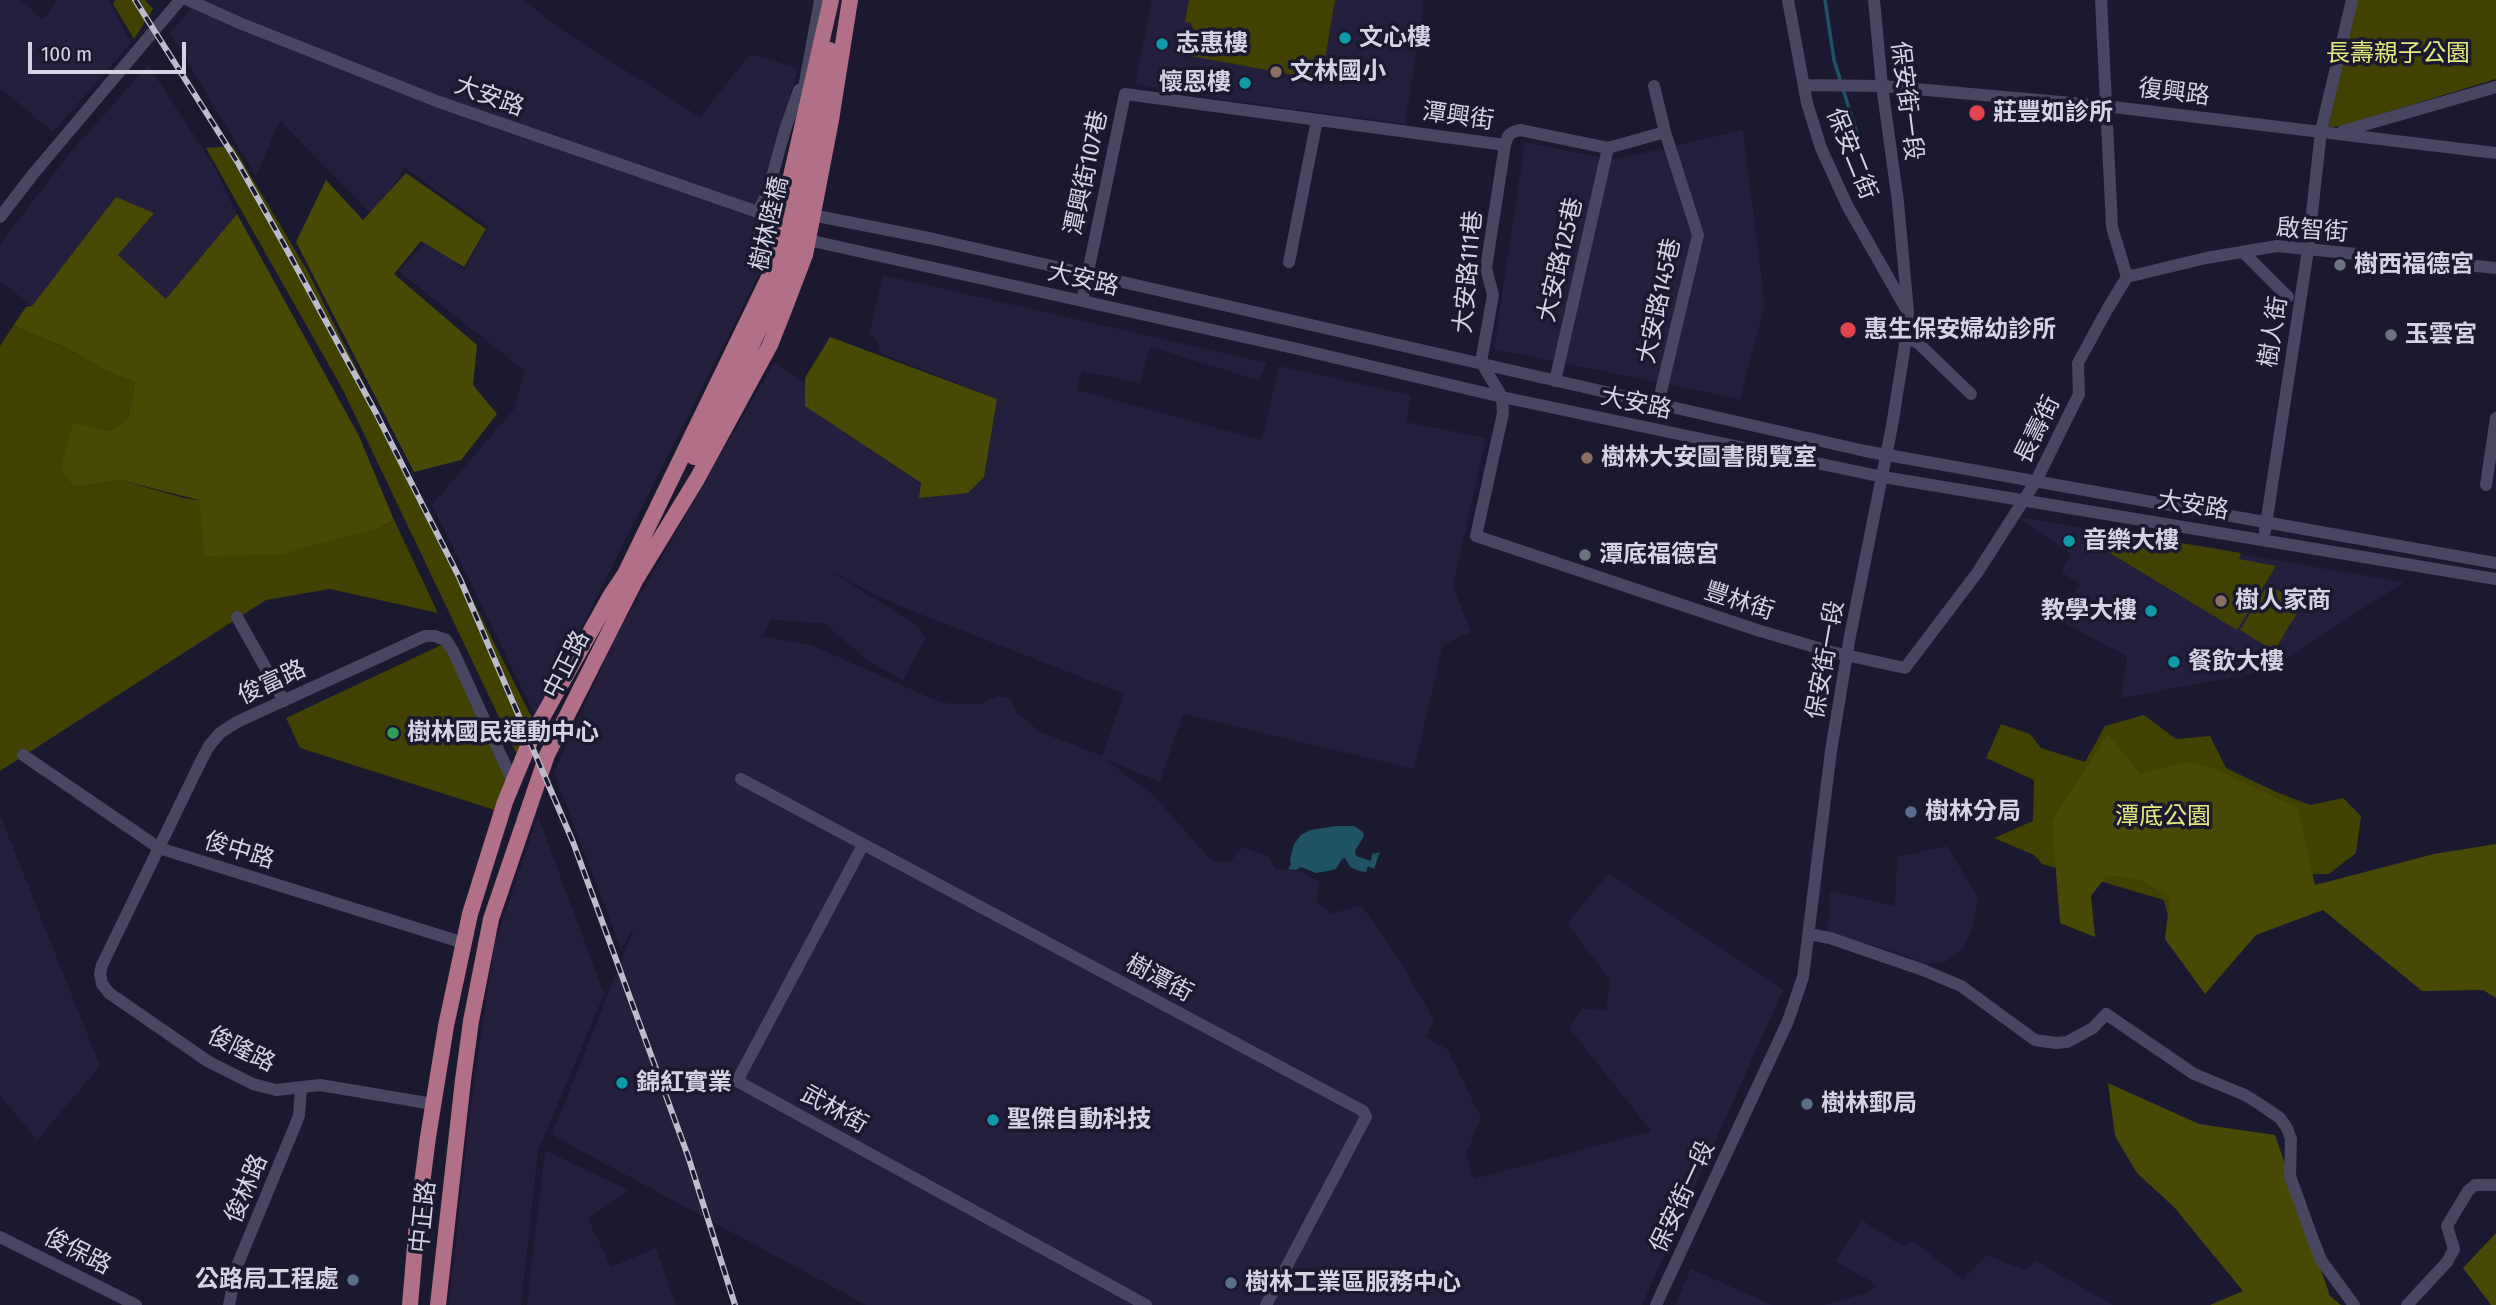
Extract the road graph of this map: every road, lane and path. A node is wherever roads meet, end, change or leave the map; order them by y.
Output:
1 (180, 0) edge
2 (188, 0) edge
3 (820, 0) edge
4 (831, 0) edge
5 (841, 0) edge
6 (850, 0) edge
7 (1788, 0) edge
8 (1874, 0) edge
9 (2101, 0) edge
10 (2352, 0) edge
11 (804, 77) junction
12 (1804, 85) junction
13 (1654, 86) dead end
14 (1882, 86) junction
15 (2496, 87) edge
16 (1125, 94) joint
17 (2105, 106) junction
18 (1317, 120) junction
19 (2321, 131) junction
20 (1665, 132) junction
21 (1505, 145) junction
22 (1608, 148) junction
23 (797, 152) junction
24 (2496, 153) edge
25 (758, 212) junction
26 (812, 215) junction
27 (0, 217) edge
28 (781, 219) junction
29 (807, 240) junction
30 (2308, 250) junction
31 (2243, 252) junction
32 (1289, 262) dead end
33 (2496, 268) edge
34 (1088, 274) junction
35 (2127, 277) junction
36 (2288, 298) dead end
37 (1082, 301) junction
38 (1908, 311) junction
39 (1906, 338) junction
40 (1481, 362) junction
41 (1555, 380) junction
42 (1970, 394) dead end
43 (1502, 397) junction
44 (1658, 404) junction
45 (2496, 418) edge
46 (1887, 456) junction
47 (1883, 477) junction
48 (2036, 481) junction
49 (2486, 485) dead end
50 (2025, 500) junction
51 (2266, 523) junction
52 (2265, 539) junction
53 (2496, 563) edge
54 (631, 576) junction
55 (2496, 579) edge
56 (237, 617) dead end
57 (1847, 655) junction
58 (284, 701) junction
59 (23, 755) dead end
60 (741, 779) dead end
61 (513, 782) junction
62 (505, 802) junction
63 (527, 811) junction
64 (863, 845) junction
65 (159, 848) junction
66 (1809, 934) junction
67 (464, 943) junction
68 (100, 974) joint
69 (300, 1088) junction
70 (433, 1104) junction
71 (2496, 1185) edge
72 (0, 1237) edge
73 (1657, 1303) edge
74 (136, 1305) edge
75 (229, 1305) edge
76 (410, 1305) edge
77 (438, 1305) edge
78 (1146, 1305) edge
79 (1266, 1305) edge
80 (2354, 1305) edge
81 (2407, 1305) edge

1 - 27 street
2 - 25 street, 大安路
3 - 11 street
4 - 23 main road, 樹林陸橋
5 - 54 main road, 樹林陸橋
6 - 26 main road, 中正路
7 - 12 street, 保安二街
8 - 14 street, 保安街一段
9 - 17 street
10 - 19 street, 樹人街
11 - 23 street
11 - 25 street
12 - 14 street, 復興路
12 - 38 street, 保安二街
13 - 20 street, 大安路145巷
14 - 17 street, 復興路
14 - 38 street, 保安街一段
15 - 19 street
16 - 18 street, 潭興街
16 - 34 street, 潭興街107巷
17 - 19 street, 復興路
17 - 35 street
18 - 21 street, 潭興街
18 - 32 street
19 - 24 street, 復興路
19 - 30 street, 樹人街
20 - 22 street, 潭興街
20 - 44 street, 大安路145巷
21 - 22 street, 潭興街
21 - 40 street, 大安路111巷
22 - 41 street, 大安路125巷
23 - 28 main road, 中正路
25 - 28 street, 大安路
26 - 28 street, 大安路
26 - 29 main road, 中正路
26 - 34 street, 大安路
28 - 29 street, 大安路
28 - 54 main road, 中正路
29 - 37 street, 大安路
29 - 54 main road, 中正路
30 - 31 street, 啟智街
30 - 33 street, 啟智街
30 - 51 street, 樹人街
31 - 35 street, 啟智街
31 - 36 street
34 - 37 street, 潭興街107巷
34 - 40 street, 大安路
35 - 48 street, 長壽街
37 - 43 street, 大安路
38 - 39 street, 保安街一段
39 - 42 street
39 - 46 street, 保安街一段
40 - 41 street, 大安路
40 - 43 street
41 - 44 street, 大安路
43 - 47 street, 大安路
43 - 57 street, 豐林街
44 - 46 street, 大安路
45 - 49 street
46 - 47 street, 保安街一段
46 - 48 street, 大安路
47 - 50 street, 大安路
47 - 57 street, 保安街一段
48 - 50 street, 長壽街
48 - 51 street, 大安路
50 - 52 street, 大安路
50 - 57 street, 長壽街
51 - 52 street, 樹人街
51 - 53 street, 大安路
52 - 55 street, 大安路
54 - 61 main road, 中正路
54 - 63 main road, 中正路
56 - 58 street
57 - 66 street, 保安街一段
58 - 61 street, 俊富路
58 - 65 street, 俊富路
59 - 65 street, 俊中路
60 - 64 street, 樹潭街
61 - 62 main road, 中正路
62 - 63 main road
62 - 67 main road, 中正路
63 - 77 main road, 中正路
64 - 78 street, 武林街
64 - 79 street, 樹潭街
65 - 67 street, 俊中路
65 - 68 street, 俊富路
66 - 73 street, 保安街一段
66 - 80 street
67 - 70 main road, 中正路
68 - 69 street, 俊隆路
69 - 70 street, 俊隆路
69 - 75 street, 俊林路
70 - 76 main road, 中正路
71 - 81 street
72 - 74 street, 俊保路

